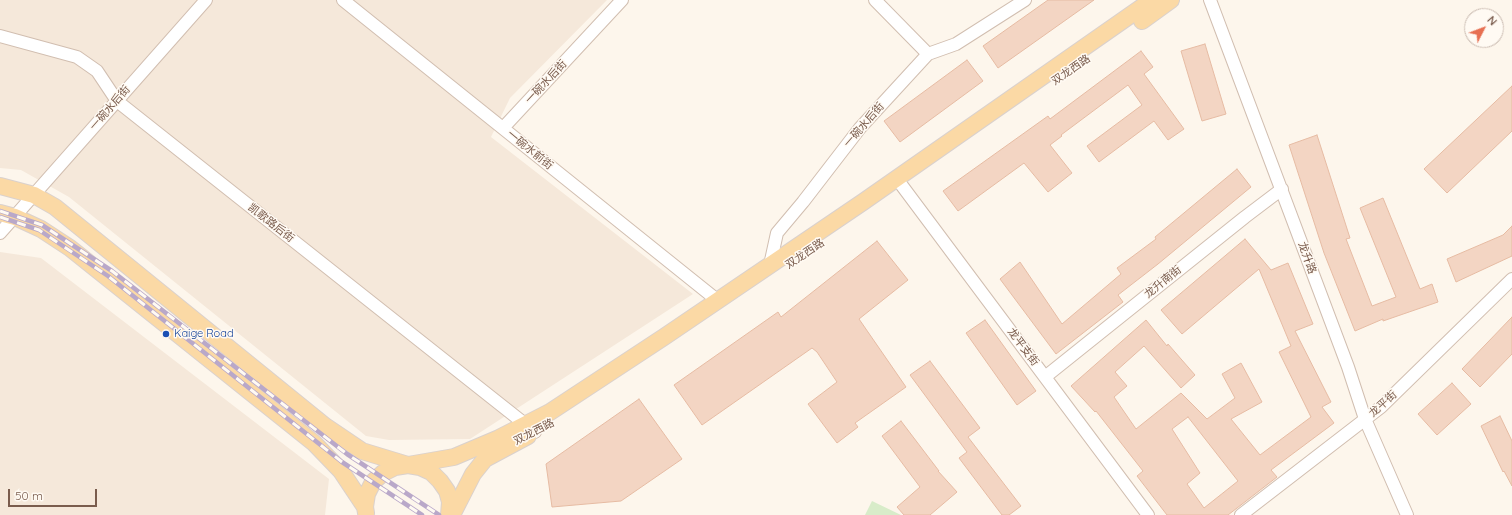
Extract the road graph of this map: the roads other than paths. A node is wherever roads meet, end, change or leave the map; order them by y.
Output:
1 (206, 0) edge
2 (343, 0) edge
3 (622, 0) edge
4 (875, 0) edge
5 (1025, 0) edge
6 (1152, 0) edge
7 (1171, 0) edge
8 (1210, 0) edge
9 (0, 36) edge
10 (928, 54) junction
11 (117, 101) junction
12 (503, 128) junction
13 (900, 183) junction
14 (0, 186) edge
15 (1282, 189) junction
16 (34, 195) junction
17 (7, 215) edge
18 (0, 233) edge
19 (770, 265) junction
20 (1512, 279) edge
21 (718, 300) junction
22 (1045, 377) junction
23 (1365, 419) junction
24 (531, 428) junction
25 (408, 465) junction
26 (363, 512) edge
27 (455, 513) edge
28 (1148, 515) edge
29 (1241, 515) edge
30 (1407, 515) edge

1 - 11 street, 一碗水后街
2 - 12 street, 一碗水前街
3 - 12 street, 一碗水后街
4 - 10 street
5 - 10 street
6 - 13 main road, 双龙西路
7 - 13 main road, 双龙西路
8 - 15 street, 龙升路
9 - 11 street, 凯歌路后街
10 - 19 street, 一碗水后街
11 - 16 street, 一碗水后街
11 - 24 street, 凯歌路后街
12 - 21 street, 一碗水前街
13 - 19 main road, 双龙西路
13 - 22 street, 龙平支街
13 - 24 main road, 双龙西路
14 - 16 main road
15 - 22 street, 龙升南街
15 - 23 street, 龙升路
16 - 17 street, 一碗水后街
16 - 25 main road
17 - 18 street, 一碗水后街
17 - 26 main road
19 - 21 main road, 双龙西路
20 - 23 street, 龙平街
21 - 24 main road, 双龙西路
22 - 28 street, 龙平支街
23 - 29 street, 龙平街
23 - 30 street, 龙升路
24 - 25 main road, 双龙西路
24 - 27 main road, 双龙西路
25 - 26 main road, 双龙西路
25 - 27 main road

